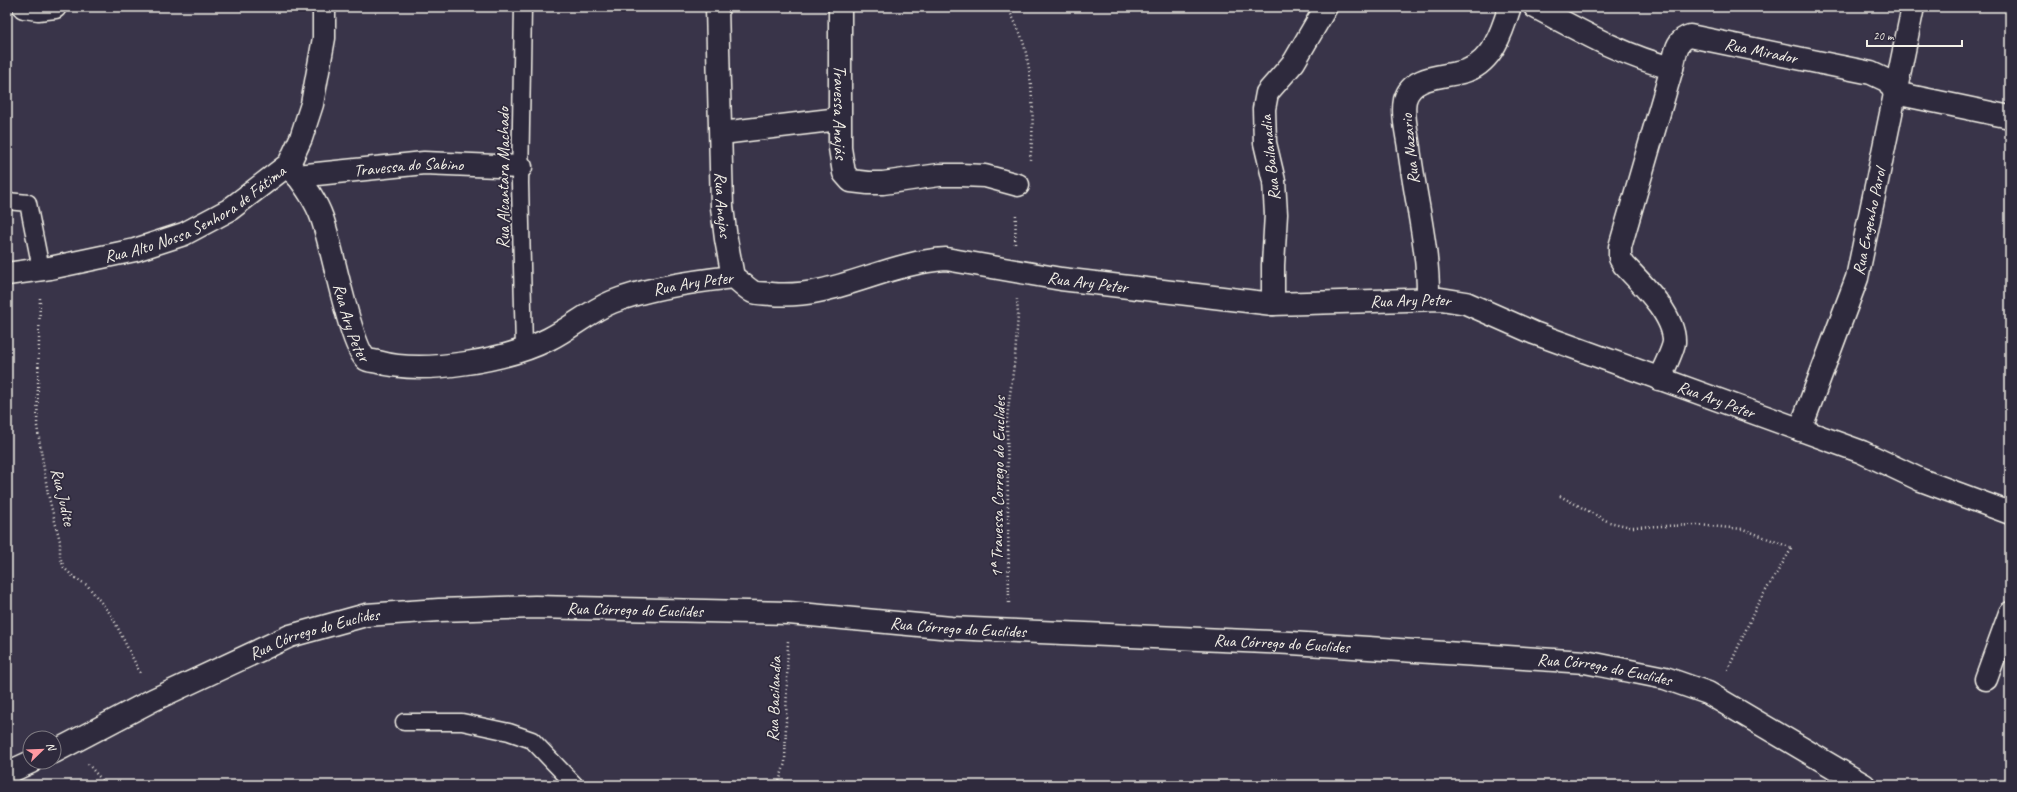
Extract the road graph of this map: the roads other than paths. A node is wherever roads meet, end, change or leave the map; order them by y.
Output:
1 (24, 7) edge
2 (55, 7) edge
3 (324, 7) edge
4 (523, 7) edge
5 (717, 7) edge
6 (840, 7) edge
7 (1326, 7) edge
8 (1535, 7) edge
9 (1914, 7) edge
10 (1511, 8) edge
11 (1672, 68) junction
12 (1895, 93) junction
13 (2010, 117) edge
14 (839, 119) junction
15 (722, 133) junction
16 (520, 167) junction
17 (293, 170) junction
18 (1018, 185) road end
19 (7, 201) edge
20 (41, 269) junction
21 (7, 274) edge
22 (734, 277) junction
23 (1428, 299) junction
24 (1274, 304) junction
25 (524, 348) junction
26 (1659, 379) junction
27 (1800, 430) junction
28 (2010, 513) edge
29 (2010, 613) edge
30 (1986, 679) dead end
31 (404, 722) dead end
32 (62, 748) edge
33 (22, 766) edge
34 (7, 774) edge
35 (575, 785) edge
36 (1864, 785) edge

1 - 2 street
3 - 17 street, Rua Alto Nossa Senhora de Fátima
4 - 16 lane, Rua Alcantara Machado
5 - 15 street, Rua Anajas
6 - 14 street, Travessa Anajás
7 - 24 street, Rua Bailanadia
8 - 11 street
9 - 12 street, Rua Engenho Parol
10 - 23 street, Rua Nazario
11 - 12 street, Rua Mirador
11 - 26 street, Rua Mirador
12 - 13 street
12 - 27 street, Rua Engenho Parol
14 - 15 street
14 - 18 street, Travessa Anajás
15 - 22 street, Rua Anajas
16 - 17 street, Travessa do Sabino
16 - 25 lane, Rua Alcantara Machado
17 - 20 street, Rua Alto Nossa Senhora de Fátima
17 - 25 street, Rua Ary Peter
19 - 20 lane
20 - 21 street, Rua Alto Nossa Senhora de Fátima
22 - 24 street, Rua Ary Peter
22 - 25 street, Rua Ary Peter
23 - 24 street, Rua Ary Peter
23 - 26 street, Rua Ary Peter
26 - 27 street, Rua Ary Peter
27 - 28 street, Rua Ary Peter
29 - 30 street
31 - 35 lane
32 - 36 street, Rua Córrego do Euclides
33 - 34 street

